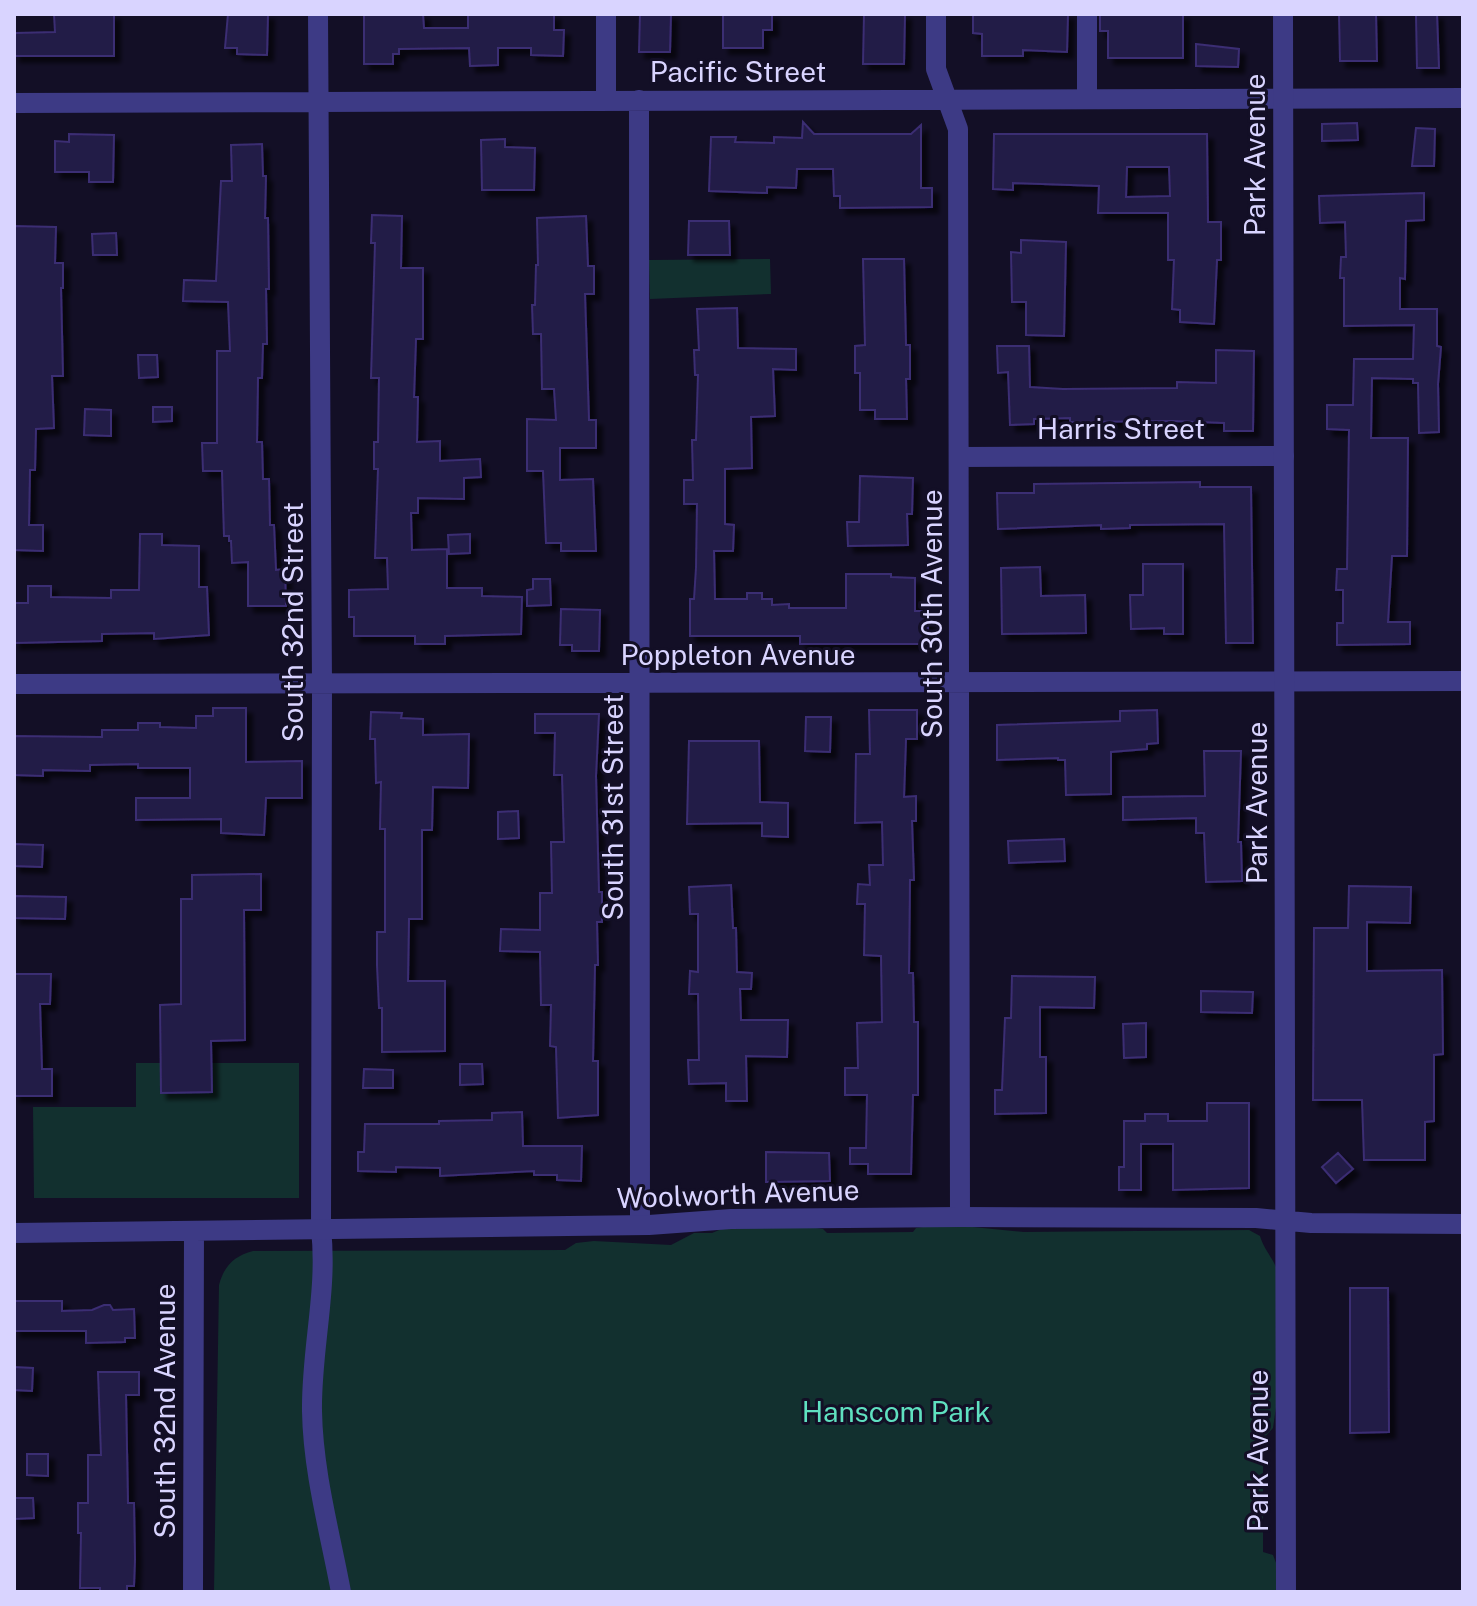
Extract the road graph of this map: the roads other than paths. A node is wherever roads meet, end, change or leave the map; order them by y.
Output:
1 (318, 14) edge
2 (606, 14) edge
3 (936, 14) edge
4 (1087, 14) edge
5 (1283, 14) edge
6 (1463, 98) edge
7 (1087, 99) junction
8 (1283, 99) junction
9 (606, 100) junction
10 (639, 100) junction
11 (947, 100) junction
12 (318, 101) junction
13 (14, 103) edge
14 (1284, 456) junction
15 (959, 457) junction
16 (1463, 681) edge
17 (960, 682) junction
18 (1285, 682) junction
19 (641, 683) junction
20 (14, 684) edge
21 (322, 685) junction
22 (960, 1217) junction
23 (1286, 1220) junction
24 (1463, 1224) edge
25 (640, 1225) junction
26 (321, 1229) junction
27 (194, 1231) junction
28 (14, 1233) edge
29 (193, 1592) edge
30 (341, 1592) edge
31 (1286, 1592) edge

1 - 12 street, South 32nd Street
2 - 9 street
3 - 11 street, South 30th Avenue
4 - 7 street
5 - 8 street, Park Avenue
6 - 8 street, Pacific Street
7 - 8 street, Pacific Street
7 - 11 street, Pacific Street
8 - 14 street, Park Avenue
9 - 10 street, Pacific Street
9 - 12 street, Pacific Street
10 - 11 street, Pacific Street
10 - 19 street, South 31st Street
11 - 15 street, South 30th Avenue
12 - 13 street, Pacific Street
12 - 21 street, South 32nd Street
14 - 15 street, Harris Street
14 - 18 street, Park Avenue
15 - 17 street, South 30th Avenue
16 - 18 street, Poppleton Avenue
17 - 18 street, Poppleton Avenue
17 - 19 street, Poppleton Avenue
17 - 22 street, South 30th Avenue
18 - 23 street, Park Avenue
19 - 21 street, Poppleton Avenue
19 - 25 street, South 31st Street
20 - 21 street, Poppleton Avenue
21 - 26 street, South 32nd Street
22 - 23 street, Woolworth Avenue
22 - 25 street, Woolworth Avenue
23 - 24 street, Woolworth Avenue
23 - 31 street, Park Avenue
25 - 26 street, Woolworth Avenue
26 - 27 street, Woolworth Avenue
26 - 30 street, South 32nd Street
27 - 28 street, Woolworth Avenue
27 - 29 street, South 32nd Avenue

